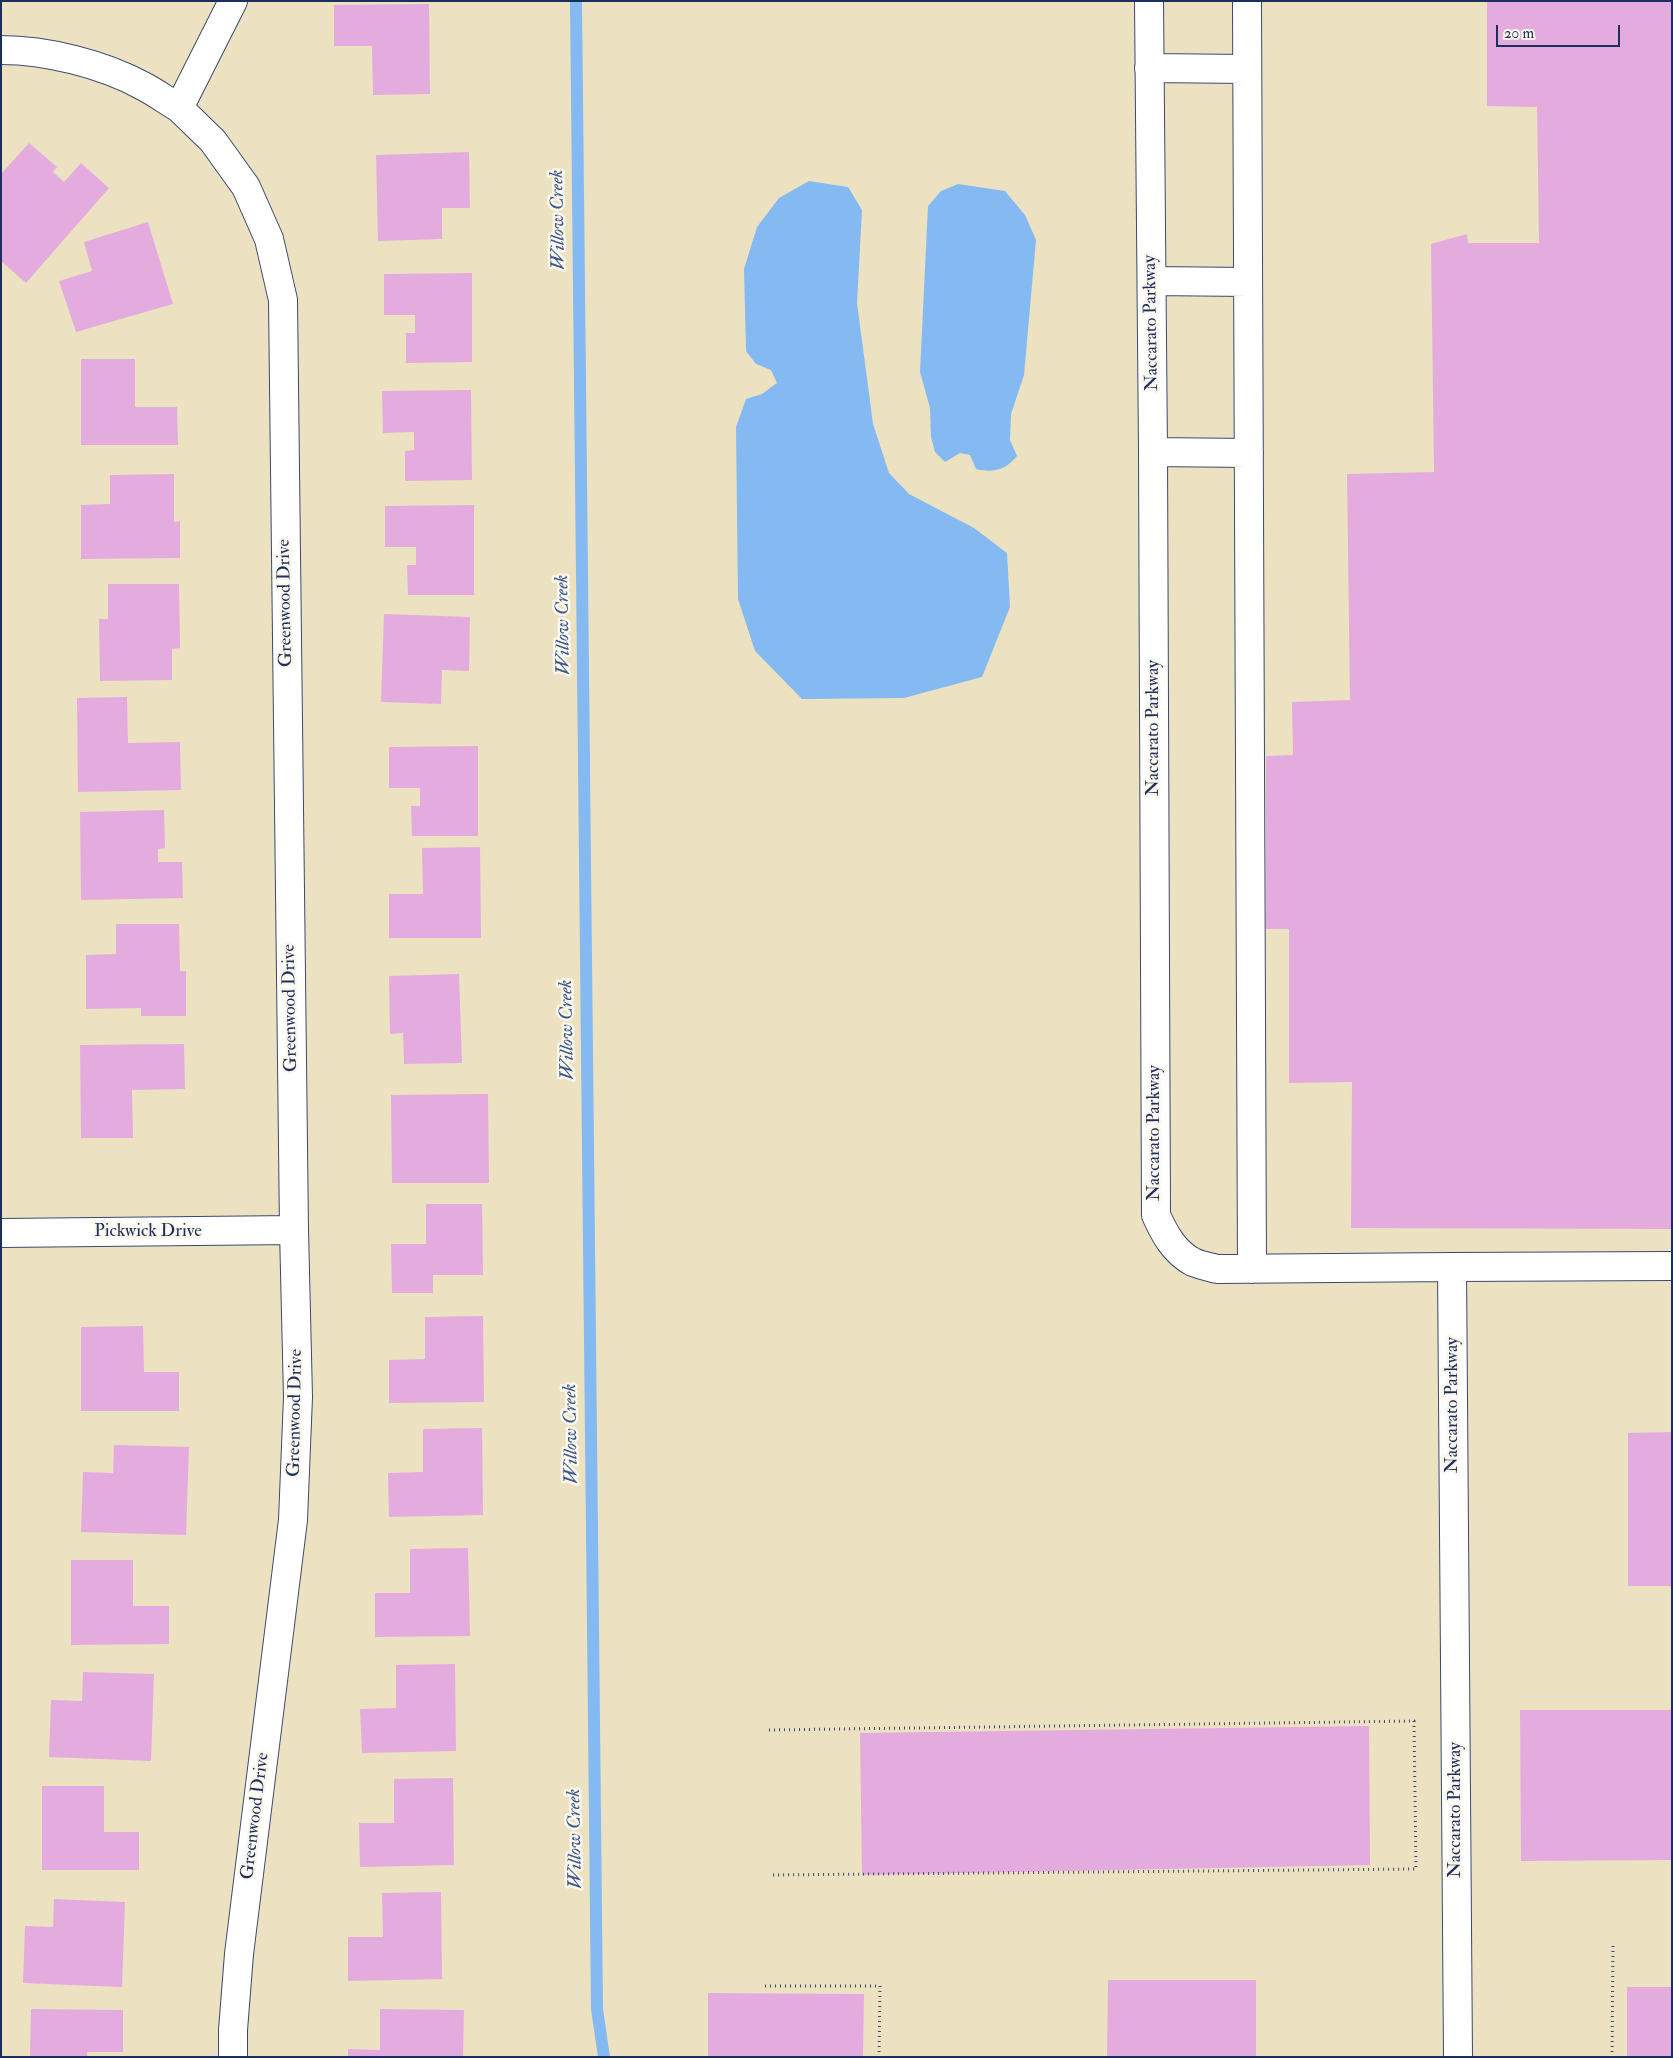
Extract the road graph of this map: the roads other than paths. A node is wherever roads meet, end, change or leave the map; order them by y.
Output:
1 (233, 1) edge
2 (1148, 1) edge
3 (1246, 1) edge
4 (1, 50) edge
5 (1149, 68) junction
6 (1247, 69) junction
7 (179, 108) junction
8 (1152, 281) junction
9 (1248, 282) junction
10 (1153, 452) junction
11 (1249, 453) junction
12 (294, 1230) junction
13 (1, 1233) edge
14 (1672, 1266) edge
15 (1452, 1267) junction
16 (1252, 1269) junction
17 (233, 2057) edge
18 (1458, 2057) edge

1 - 7 street
2 - 5 street, Naccarato Parkway
3 - 6 street
4 - 7 street, Greenwood Drive
5 - 6 street
5 - 8 street, Naccarato Parkway
6 - 9 street
7 - 12 street, Greenwood Drive
8 - 9 street
8 - 10 street, Naccarato Parkway
9 - 11 street
10 - 11 street
10 - 16 street, Naccarato Parkway
11 - 16 street
12 - 13 street, Pickwick Drive
12 - 17 street, Greenwood Drive
14 - 15 street
15 - 16 street, Naccarato Parkway
15 - 18 street, Naccarato Parkway

